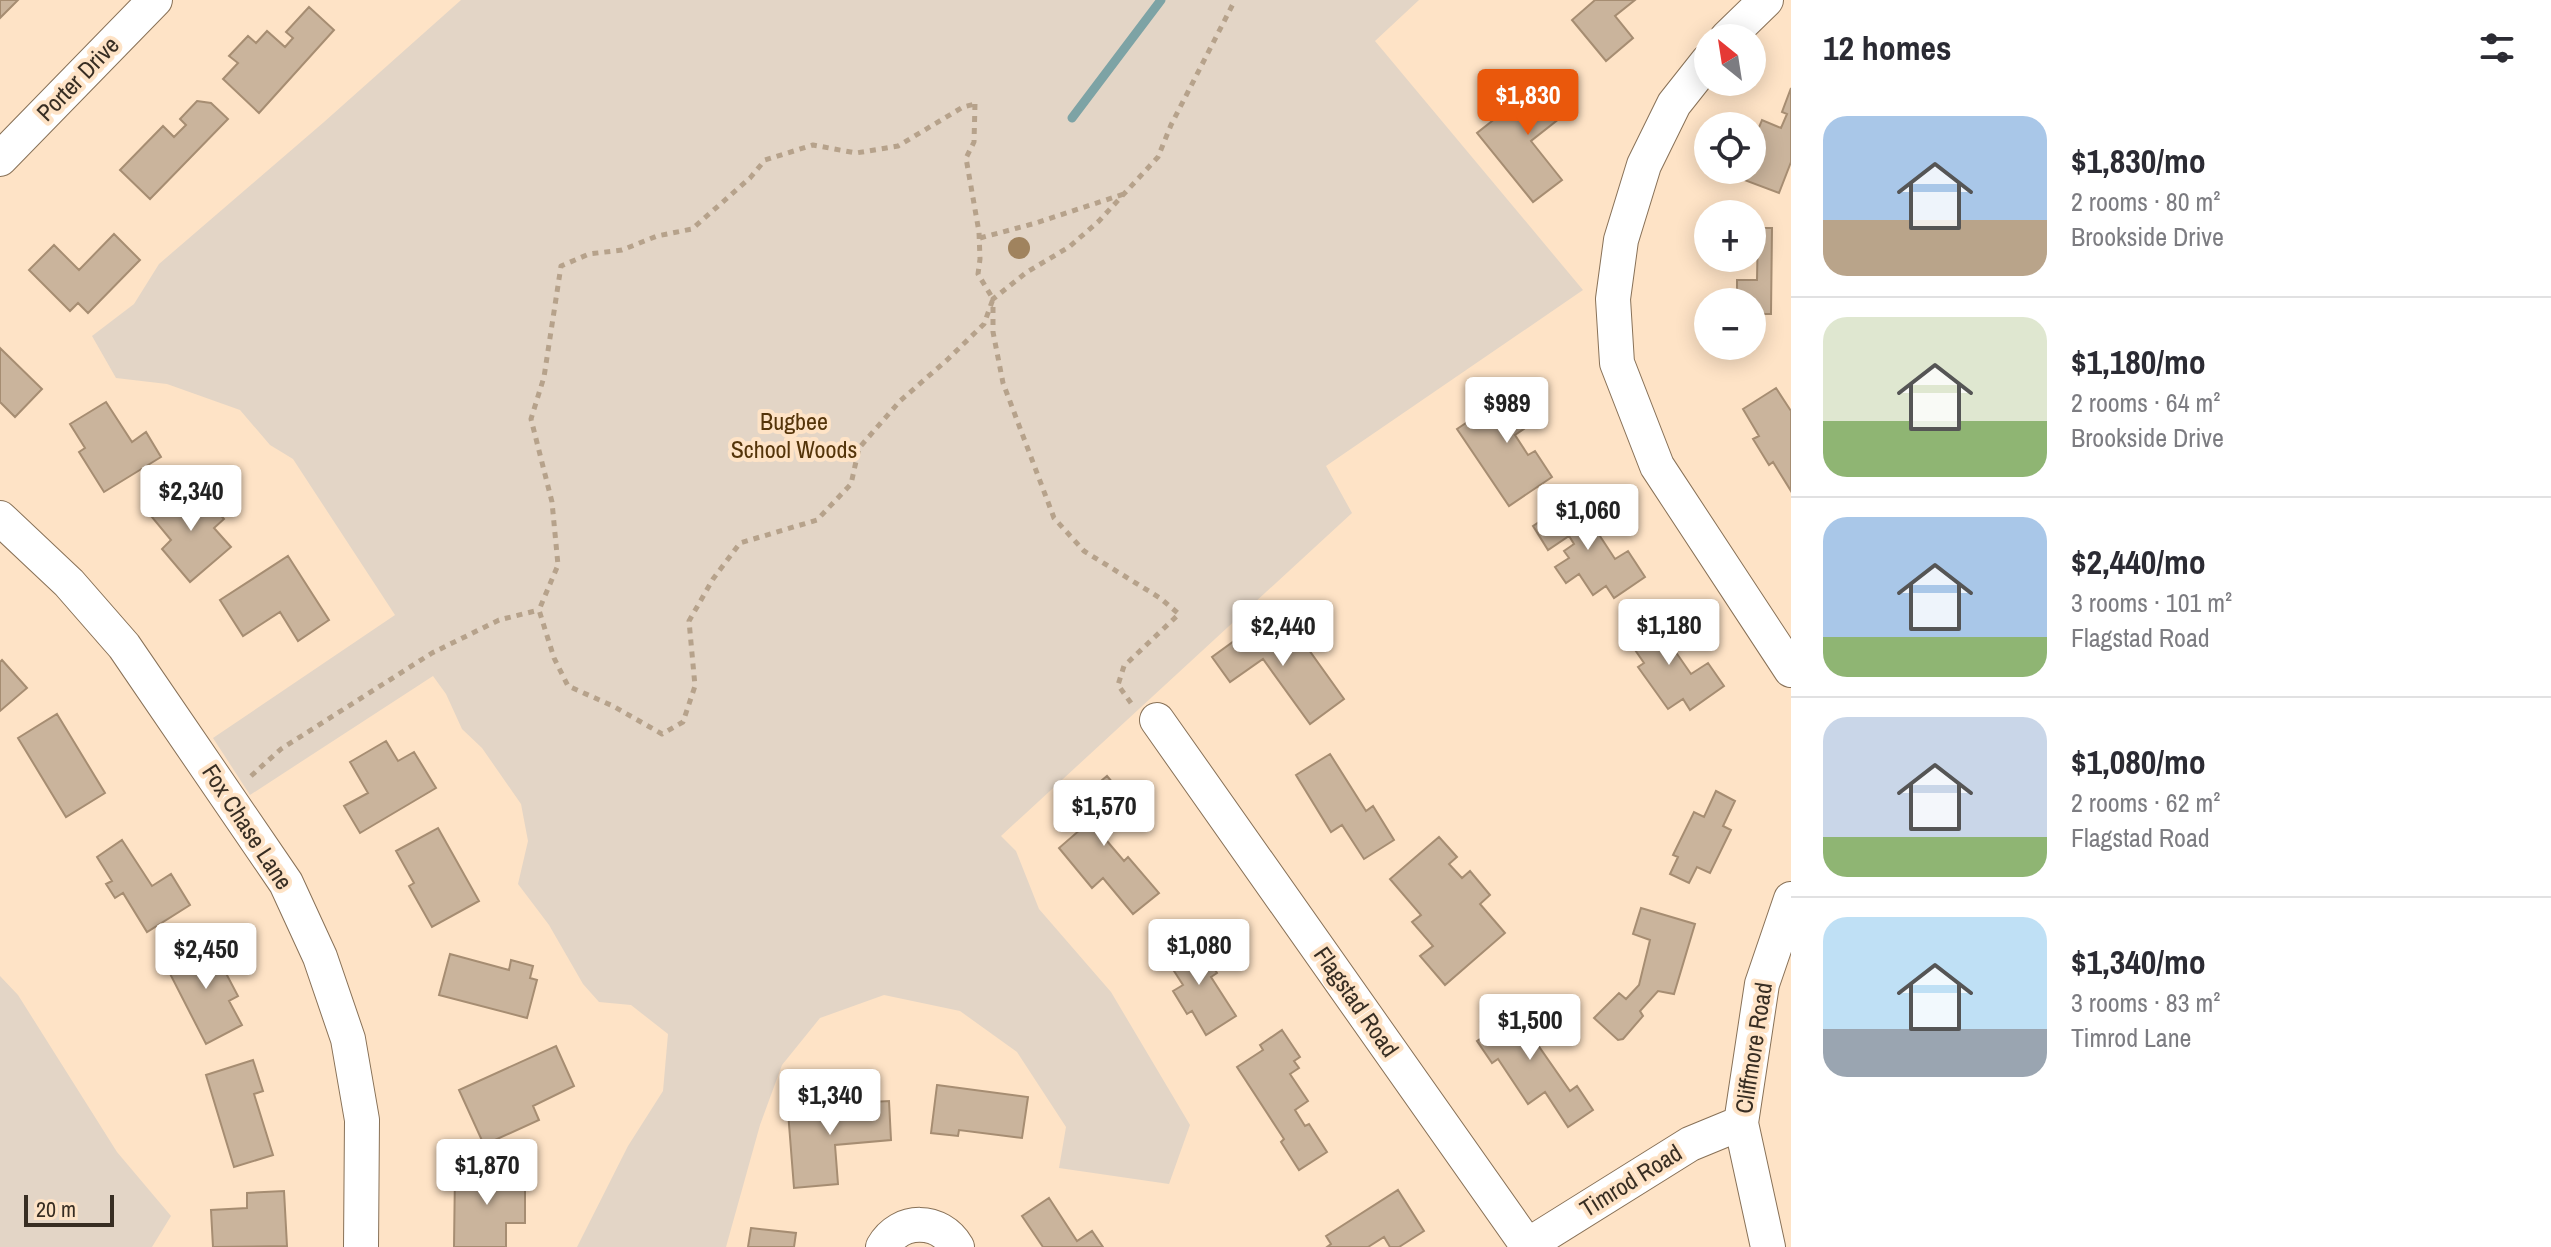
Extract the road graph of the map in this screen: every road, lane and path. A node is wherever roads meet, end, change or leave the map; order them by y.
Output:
1 (155, 0) edge
2 (1235, 0) edge
3 (1766, 0) edge
4 (1741, 24) edge
5 (1694, 79) edge
6 (0, 159) edge
7 (1125, 194) junction
8 (980, 238) junction
9 (993, 299) junction
10 (0, 518) edge
11 (539, 610) junction
12 (1791, 670) edge
13 (1157, 720) joint
14 (250, 777) dead end
15 (1791, 899) edge
16 (1741, 1123) junction
17 (1526, 1246) edge
18 (361, 1247) edge
19 (883, 1247) edge
20 (957, 1247) edge
21 (1768, 1247) edge

1 - 6 street, Porter Drive
2 - 7 path
3 - 4 street
5 - 12 street
7 - 8 path
7 - 9 path
8 - 9 path
8 - 11 path
9 - 11 path
9 - 13 path
10 - 18 street, Fox Chase Lane
11 - 14 path
13 - 17 street, Flagstad Road
15 - 16 street, Cliffmore Road
16 - 17 street, Timrod Road
16 - 21 street, Cliffmore Road
19 - 20 street

